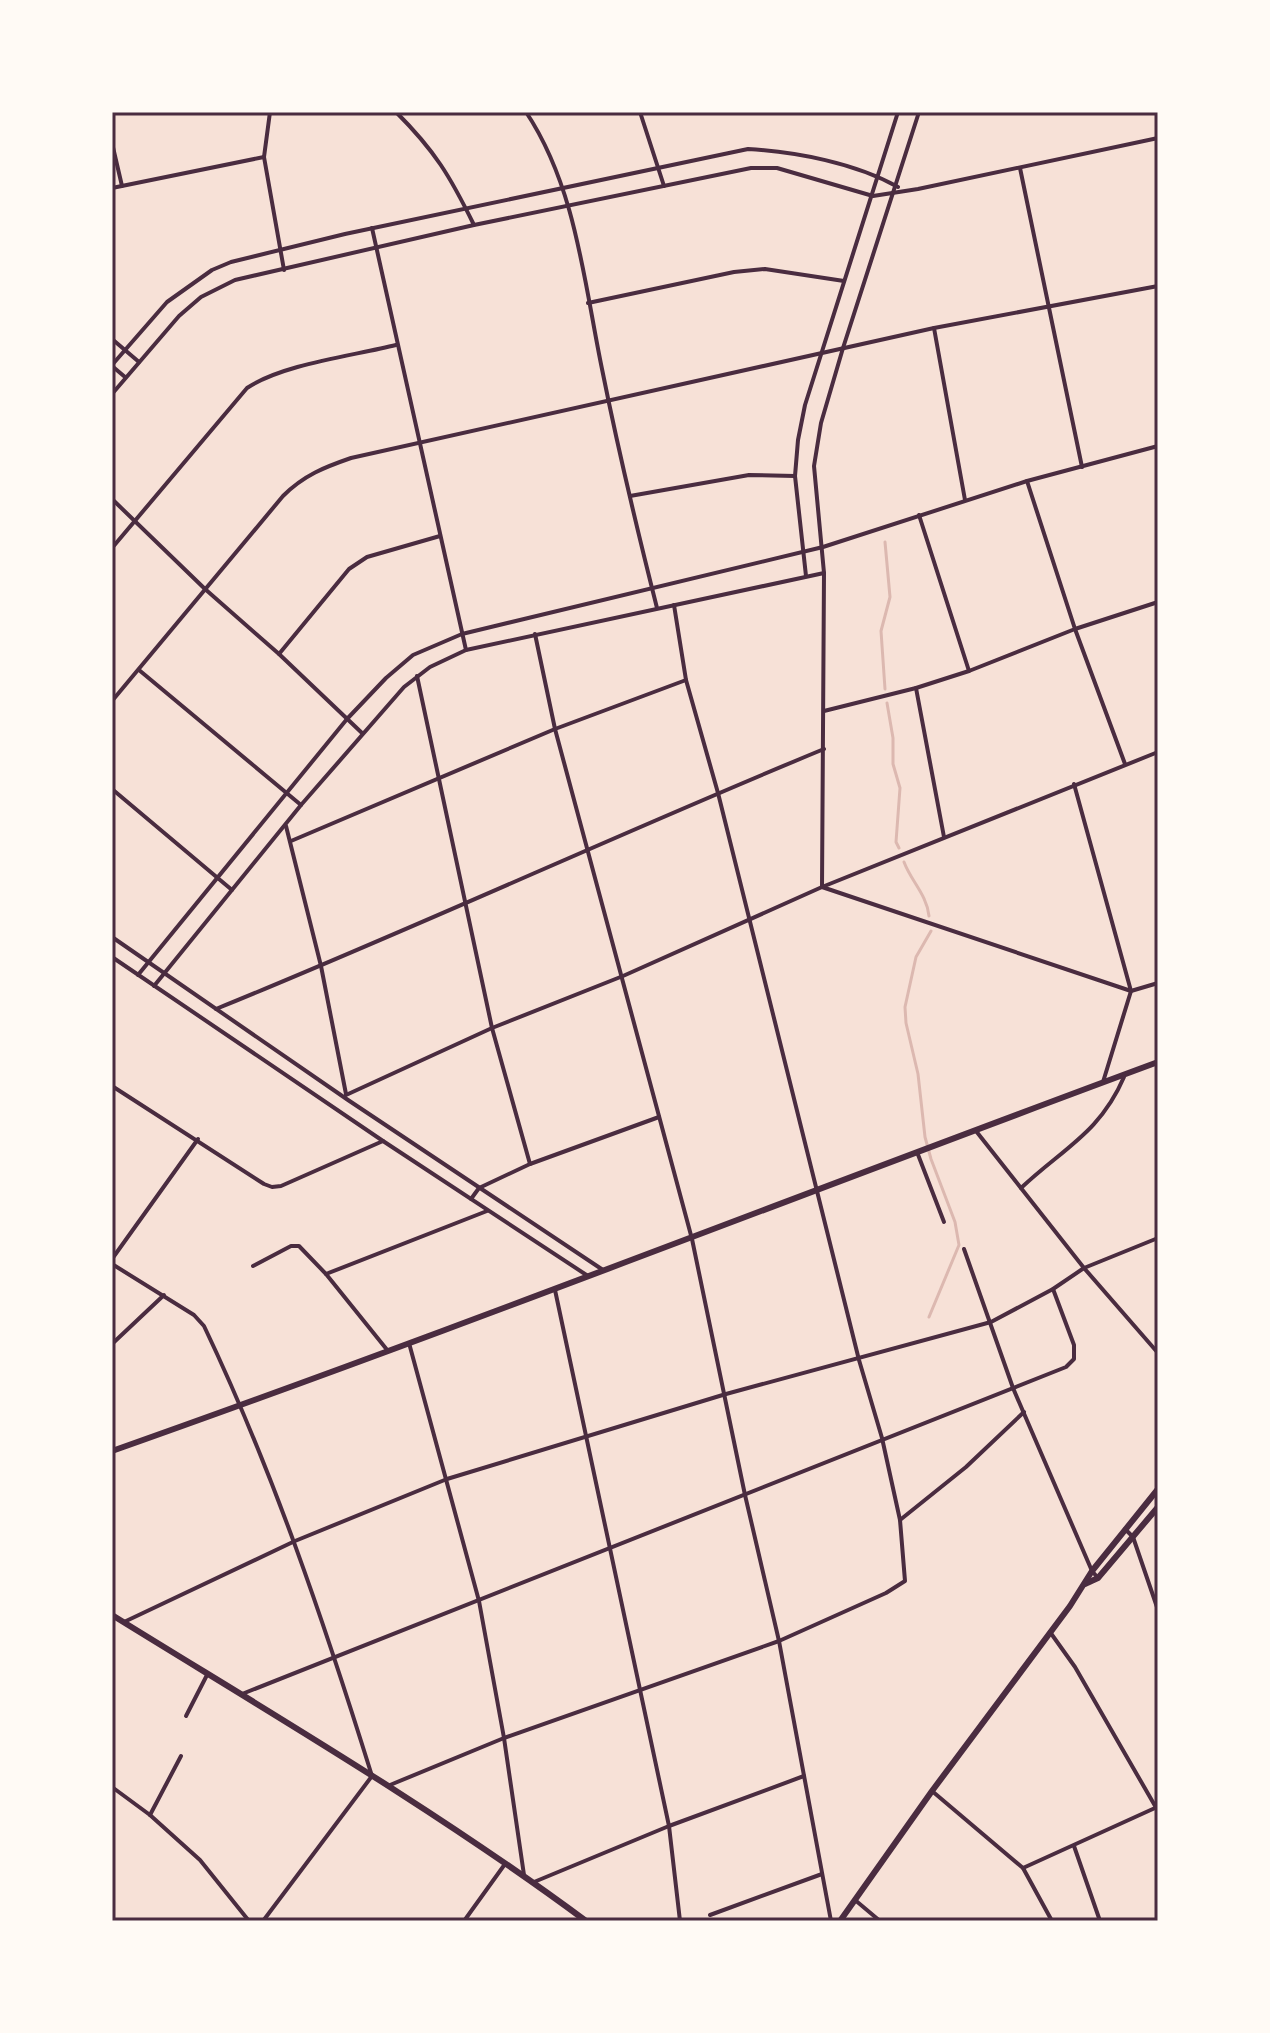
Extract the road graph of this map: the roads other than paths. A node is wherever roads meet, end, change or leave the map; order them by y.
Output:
1 (270, 112) edge
2 (396, 112) edge
3 (526, 112) edge
4 (640, 112) edge
5 (898, 112) edge
6 (919, 112) edge
7 (1158, 138) edge
8 (112, 143) edge
9 (264, 157) junction
10 (660, 167) junction
11 (1020, 168) junction
12 (879, 177) junction
13 (122, 186) junction
14 (664, 186) junction
15 (112, 188) edge
16 (563, 188) junction
17 (895, 189) junction
18 (873, 196) junction
19 (568, 206) junction
20 (465, 208) junction
21 (474, 225) junction
22 (372, 228) junction
23 (376, 248) junction
24 (279, 250) junction
25 (284, 270) junction
26 (844, 281) junction
27 (1158, 286) edge
28 (588, 303) junction
29 (1049, 307) junction
30 (934, 328) junction
31 (112, 339) edge
32 (396, 345) junction
33 (843, 348) junction
34 (125, 351) junction
35 (821, 352) junction
36 (139, 362) junction
37 (112, 366) edge
38 (126, 378) junction
39 (112, 394) edge
40 (608, 400) junction
41 (419, 444) junction
42 (1158, 446) edge
43 (1082, 467) junction
44 (795, 476) junction
45 (1027, 481) junction
46 (630, 496) junction
47 (112, 499) edge
48 (965, 500) junction
49 (919, 515) junction
50 (135, 519) junction
51 (440, 536) junction
52 (823, 547) junction
53 (112, 548) edge
54 (805, 551) junction
55 (824, 573) junction
56 (806, 576) junction
57 (652, 587) junction
58 (205, 589) junction
59 (1158, 602) edge
60 (674, 605) junction
61 (657, 608) junction
62 (1075, 629) junction
63 (462, 634) junction
64 (535, 634) junction
65 (466, 650) junction
66 (279, 654) junction
67 (139, 670) junction
68 (969, 671) junction
69 (417, 676) junction
70 (686, 680) junction
71 (916, 688) junction
72 (112, 701) edge
73 (824, 711) junction
74 (347, 719) junction
75 (555, 729) junction
76 (362, 733) junction
77 (825, 748) junction
78 (1158, 752) edge
79 (1125, 764) junction
80 (438, 778) junction
81 (1074, 784) junction
82 (112, 789) edge
83 (286, 793) junction
84 (718, 793) junction
85 (301, 805) junction
86 (286, 825) junction
87 (944, 837) junction
88 (291, 841) junction
89 (587, 849) junction
90 (217, 876) junction
91 (822, 887) junction
92 (232, 890) junction
93 (464, 902) junction
94 (749, 920) junction
95 (112, 937) edge
96 (112, 957) edge
97 (148, 962) junction
98 (321, 966) junction
99 (164, 973) junction
100 (138, 975) junction
101 (623, 976) junction
102 (1158, 983) edge
103 (154, 986) junction
104 (1131, 991) junction
105 (216, 1009) junction
106 (492, 1028) junction
107 (1158, 1062) edge
108 (1125, 1074) junction
109 (1103, 1082) junction
110 (112, 1086) edge
111 (347, 1098) junction
112 (659, 1117) junction
113 (975, 1129) junction
114 (198, 1139) junction
115 (383, 1141) junction
116 (920, 1151) junction
117 (530, 1164) junction
118 (479, 1188) junction
119 (1021, 1188) junction
120 (819, 1191) junction
121 (471, 1199) junction
122 (488, 1211) junction
123 (944, 1222) dead end
124 (1158, 1238) edge
125 (692, 1239) junction
126 (964, 1249) dead end
127 (112, 1261) edge
128 (253, 1266) dead end
129 (1084, 1268) junction
130 (605, 1272) junction
131 (326, 1274) junction
132 (590, 1278) junction
133 (1053, 1289) junction
134 (555, 1290) junction
135 (164, 1295) junction
136 (991, 1322) junction
137 (409, 1343) junction
138 (112, 1344) edge
139 (388, 1351) junction
140 (1158, 1353) edge
141 (859, 1360) junction
142 (1013, 1388) junction
143 (726, 1394) junction
144 (242, 1405) junction
145 (1024, 1412) junction
146 (585, 1438) junction
147 (882, 1438) junction
148 (112, 1451) edge
149 (447, 1479) junction
150 (1158, 1489) edge
151 (745, 1495) junction
152 (1158, 1507) edge
153 (900, 1520) junction
154 (1125, 1529) junction
155 (1133, 1537) junction
156 (295, 1541) junction
157 (608, 1548) junction
158 (1092, 1571) junction
159 (1098, 1578) junction
160 (1085, 1584) junction
161 (479, 1601) junction
162 (1158, 1610) edge
163 (112, 1615) edge
164 (124, 1622) junction
165 (1050, 1632) junction
166 (779, 1641) junction
167 (335, 1659) junction
168 (209, 1673) junction
169 (641, 1688) junction
170 (242, 1694) junction
171 (186, 1716) dead end
172 (504, 1738) junction
173 (181, 1756) dead end
174 (372, 1776) junction
175 (804, 1776) junction
176 (387, 1786) junction
177 (112, 1787) edge
178 (932, 1791) junction
179 (1157, 1809) edge
180 (150, 1815) junction
181 (669, 1826) junction
182 (1074, 1846) junction
183 (505, 1864) junction
184 (1023, 1868) junction
185 (822, 1874) junction
186 (524, 1877) junction
187 (534, 1882) junction
188 (855, 1900) junction
189 (710, 1915) dead end
190 (842, 1919) edge
191 (249, 1921) edge
192 (263, 1921) edge
193 (464, 1921) edge
194 (586, 1921) edge
195 (680, 1921) edge
196 (831, 1921) edge
197 (880, 1921) edge
198 (1052, 1921) edge
199 (1100, 1921) edge

1 - 9 street
2 - 20 street
3 - 16 street
4 - 10 street
5 - 12 street
6 - 17 street
7 - 11 street
8 - 13 street
9 - 13 street
9 - 24 street
10 - 12 street
10 - 14 street
10 - 16 street
11 - 17 street
11 - 29 street
12 - 17 street
12 - 18 street
13 - 15 street
14 - 18 street
14 - 19 street
16 - 19 street
16 - 20 street
17 - 18 street
17 - 33 street
18 - 26 street
19 - 21 street
19 - 28 street
20 - 21 street
20 - 22 street
21 - 23 street
22 - 23 street
22 - 24 street
23 - 25 street
23 - 32 street
24 - 25 street
24 - 34 street
25 - 36 street
26 - 28 street
26 - 35 street
27 - 29 street
28 - 40 street
29 - 30 street
29 - 43 street
30 - 33 street
30 - 48 street
31 - 34 street
32 - 41 street
32 - 50 street
33 - 35 street
33 - 52 street
34 - 36 street
34 - 37 street
35 - 40 street
35 - 44 street
36 - 38 street
37 - 38 street
38 - 39 street
40 - 41 street
40 - 46 street
41 - 51 street
41 - 58 street
42 - 43 street
43 - 45 street
44 - 46 street
44 - 54 street
45 - 48 street
45 - 62 street
46 - 57 street
47 - 50 street
48 - 49 street
49 - 52 street
49 - 68 street
50 - 53 street
50 - 58 street
51 - 63 street
51 - 66 street
52 - 54 street
52 - 55 street
54 - 56 street
54 - 57 street
55 - 56 street
55 - 73 street
56 - 60 street
57 - 61 street
57 - 63 street
58 - 66 street
58 - 67 street
59 - 62 street
60 - 61 street
60 - 70 street
61 - 64 street
62 - 68 street
62 - 79 street
63 - 65 street
63 - 74 street
64 - 65 street
64 - 75 street
65 - 69 street
66 - 74 street
67 - 72 street
67 - 83 street
68 - 71 street
69 - 76 street
69 - 80 street
70 - 75 street
70 - 84 street
71 - 73 street
71 - 87 street
73 - 77 street
74 - 76 street
74 - 83 street
75 - 80 street
75 - 89 street
76 - 85 street
77 - 84 street
77 - 91 street
78 - 79 street
79 - 81 street
80 - 88 street
80 - 93 street
81 - 87 street
81 - 104 street
82 - 90 street
83 - 85 street
83 - 90 street
84 - 89 street
84 - 94 street
85 - 86 street
86 - 88 street
86 - 92 street
87 - 91 street
88 - 98 street
89 - 93 street
89 - 101 street
90 - 92 street
90 - 97 street
91 - 94 street
91 - 104 street
92 - 99 street
93 - 98 street
93 - 106 street
94 - 101 street
94 - 120 street
95 - 97 street
96 - 100 street
97 - 99 street
97 - 100 street
98 - 105 street
98 - 111 street
99 - 103 street
99 - 105 street
100 - 103 street
101 - 106 street
101 - 112 street
102 - 104 street
103 - 115 street
104 - 109 street
105 - 111 street
106 - 111 street
106 - 117 street
107 - 108 main road
108 - 109 main road
108 - 119 street
109 - 113 main road
110 - 114 street
111 - 118 street
112 - 117 street
112 - 125 street
113 - 116 main road
113 - 119 street
114 - 115 street
114 - 127 street
115 - 121 street
116 - 120 main road
116 - 123 street
117 - 118 street
118 - 121 street
118 - 130 street
119 - 129 street
120 - 125 main road
120 - 141 street
121 - 122 street
122 - 131 street
122 - 132 street
124 - 129 street
125 - 130 main road
125 - 143 street
126 - 136 street
127 - 135 street
128 - 131 street
129 - 133 street
129 - 140 street
130 - 132 main road
131 - 139 street
132 - 134 main road
133 - 136 street
133 - 142 street
134 - 137 main road
134 - 146 street
135 - 138 street
135 - 144 street
136 - 141 street
136 - 142 street
137 - 139 main road
137 - 149 street
139 - 144 main road
141 - 143 street
141 - 147 street
142 - 145 street
142 - 147 street
143 - 146 street
143 - 151 street
144 - 148 main road
144 - 156 street
145 - 153 street
145 - 158 street
146 - 149 street
146 - 157 street
147 - 151 street
147 - 153 street
149 - 156 street
149 - 161 street
150 - 154 main road
151 - 157 street
151 - 166 street
152 - 155 main road
153 - 166 street
154 - 155 street
154 - 158 main road
155 - 159 main road
155 - 162 street
156 - 164 street
156 - 167 street
157 - 161 street
157 - 169 street
158 - 159 street
158 - 160 main road
159 - 160 main road
160 - 165 main road
161 - 167 street
161 - 172 street
163 - 164 main road
164 - 168 main road
165 - 178 main road
165 - 179 street
166 - 169 street
166 - 175 street
167 - 170 street
167 - 174 street
168 - 170 main road
168 - 171 street
169 - 172 street
169 - 181 street
170 - 174 main road
172 - 176 street
172 - 186 street
173 - 180 street
174 - 176 main road
174 - 192 street
175 - 181 street
175 - 185 street
176 - 183 main road
177 - 180 street
178 - 184 street
178 - 188 main road
179 - 182 street
180 - 191 street
181 - 187 street
181 - 195 street
182 - 184 street
182 - 199 street
183 - 186 main road
183 - 193 street
184 - 198 street
185 - 189 street
185 - 196 street
186 - 187 main road
187 - 194 main road
188 - 190 main road
188 - 197 street

